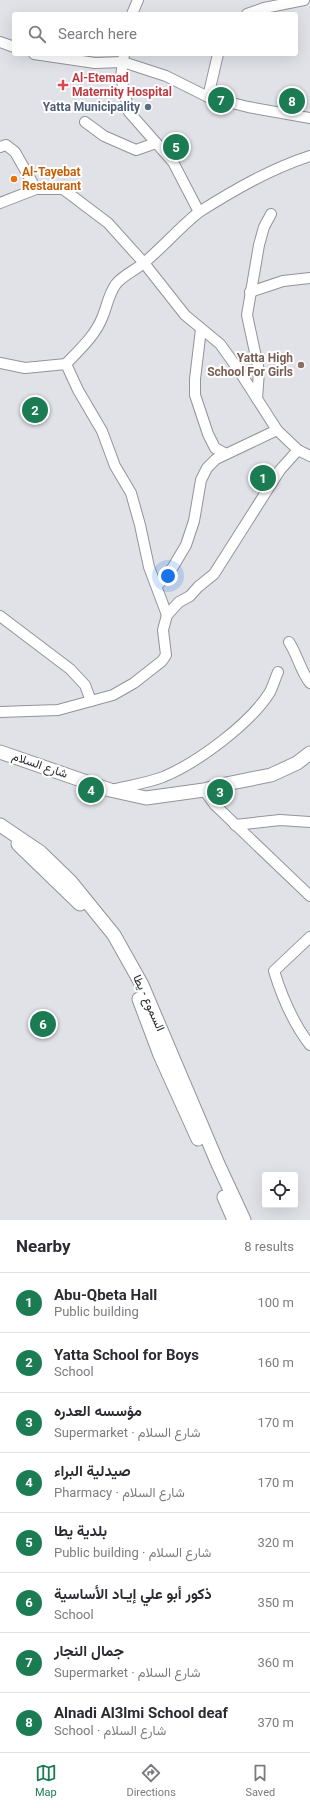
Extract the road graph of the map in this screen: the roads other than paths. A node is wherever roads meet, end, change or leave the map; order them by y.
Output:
1 (138, 0) edge
2 (304, 0) edge
3 (133, 12) edge
4 (253, 12) edge
5 (0, 42) edge
6 (12, 46) edge
7 (48, 56) edge
8 (218, 56) edge
9 (124, 58) edge
10 (208, 97) junction
11 (310, 118) edge
12 (85, 122) dead end
13 (156, 143) junction
14 (0, 147) edge
15 (310, 156) edge
16 (36, 189) junction
17 (0, 203) edge
18 (199, 212) junction
19 (271, 214) dead end
20 (144, 263) junction
21 (310, 278) edge
22 (250, 292) junction
23 (201, 329) junction
24 (0, 363) edge
25 (66, 364) junction
26 (257, 399) junction
27 (277, 430) junction
28 (298, 450) junction
29 (226, 454) junction
30 (310, 456) edge
31 (157, 586) junction
32 (167, 615) junction
33 (0, 616) edge
34 (289, 642) dead end
35 (278, 672) dead end
36 (310, 683) edge
37 (91, 701) junction
38 (0, 712) edge
39 (0, 752) edge
40 (310, 753) edge
41 (110, 790) junction
42 (204, 790) junction
43 (310, 822) edge
44 (0, 825) edge
45 (235, 825) junction
46 (310, 896) edge
47 (310, 937) edge
48 (310, 1045) edge
49 (234, 1220) edge
50 (244, 1220) edge

1 - 3 street
2 - 4 street
5 - 6 street
7 - 9 street
8 - 10 street
9 - 10 street
9 - 13 street
10 - 11 street
12 - 13 street
13 - 18 street
14 - 16 street
15 - 18 street
16 - 17 street
16 - 20 street
18 - 20 street
19 - 22 street
20 - 23 street
20 - 25 street
21 - 22 street
22 - 26 street
23 - 26 street
23 - 29 street
24 - 25 street
25 - 31 street
26 - 27 street
27 - 28 street
27 - 29 street
28 - 30 street
28 - 32 street
29 - 31 street
31 - 32 street
32 - 37 street
33 - 37 street
34 - 36 street
35 - 41 street
37 - 38 street
39 - 41 main road, شارع السلام
40 - 42 main road, شارع السلام
41 - 42 main road, شارع السلام
42 - 45 street
43 - 45 street
44 - 49 main road, السموع - يطا
44 - 50 main road, السموع - يطا
45 - 46 street
47 - 48 street

